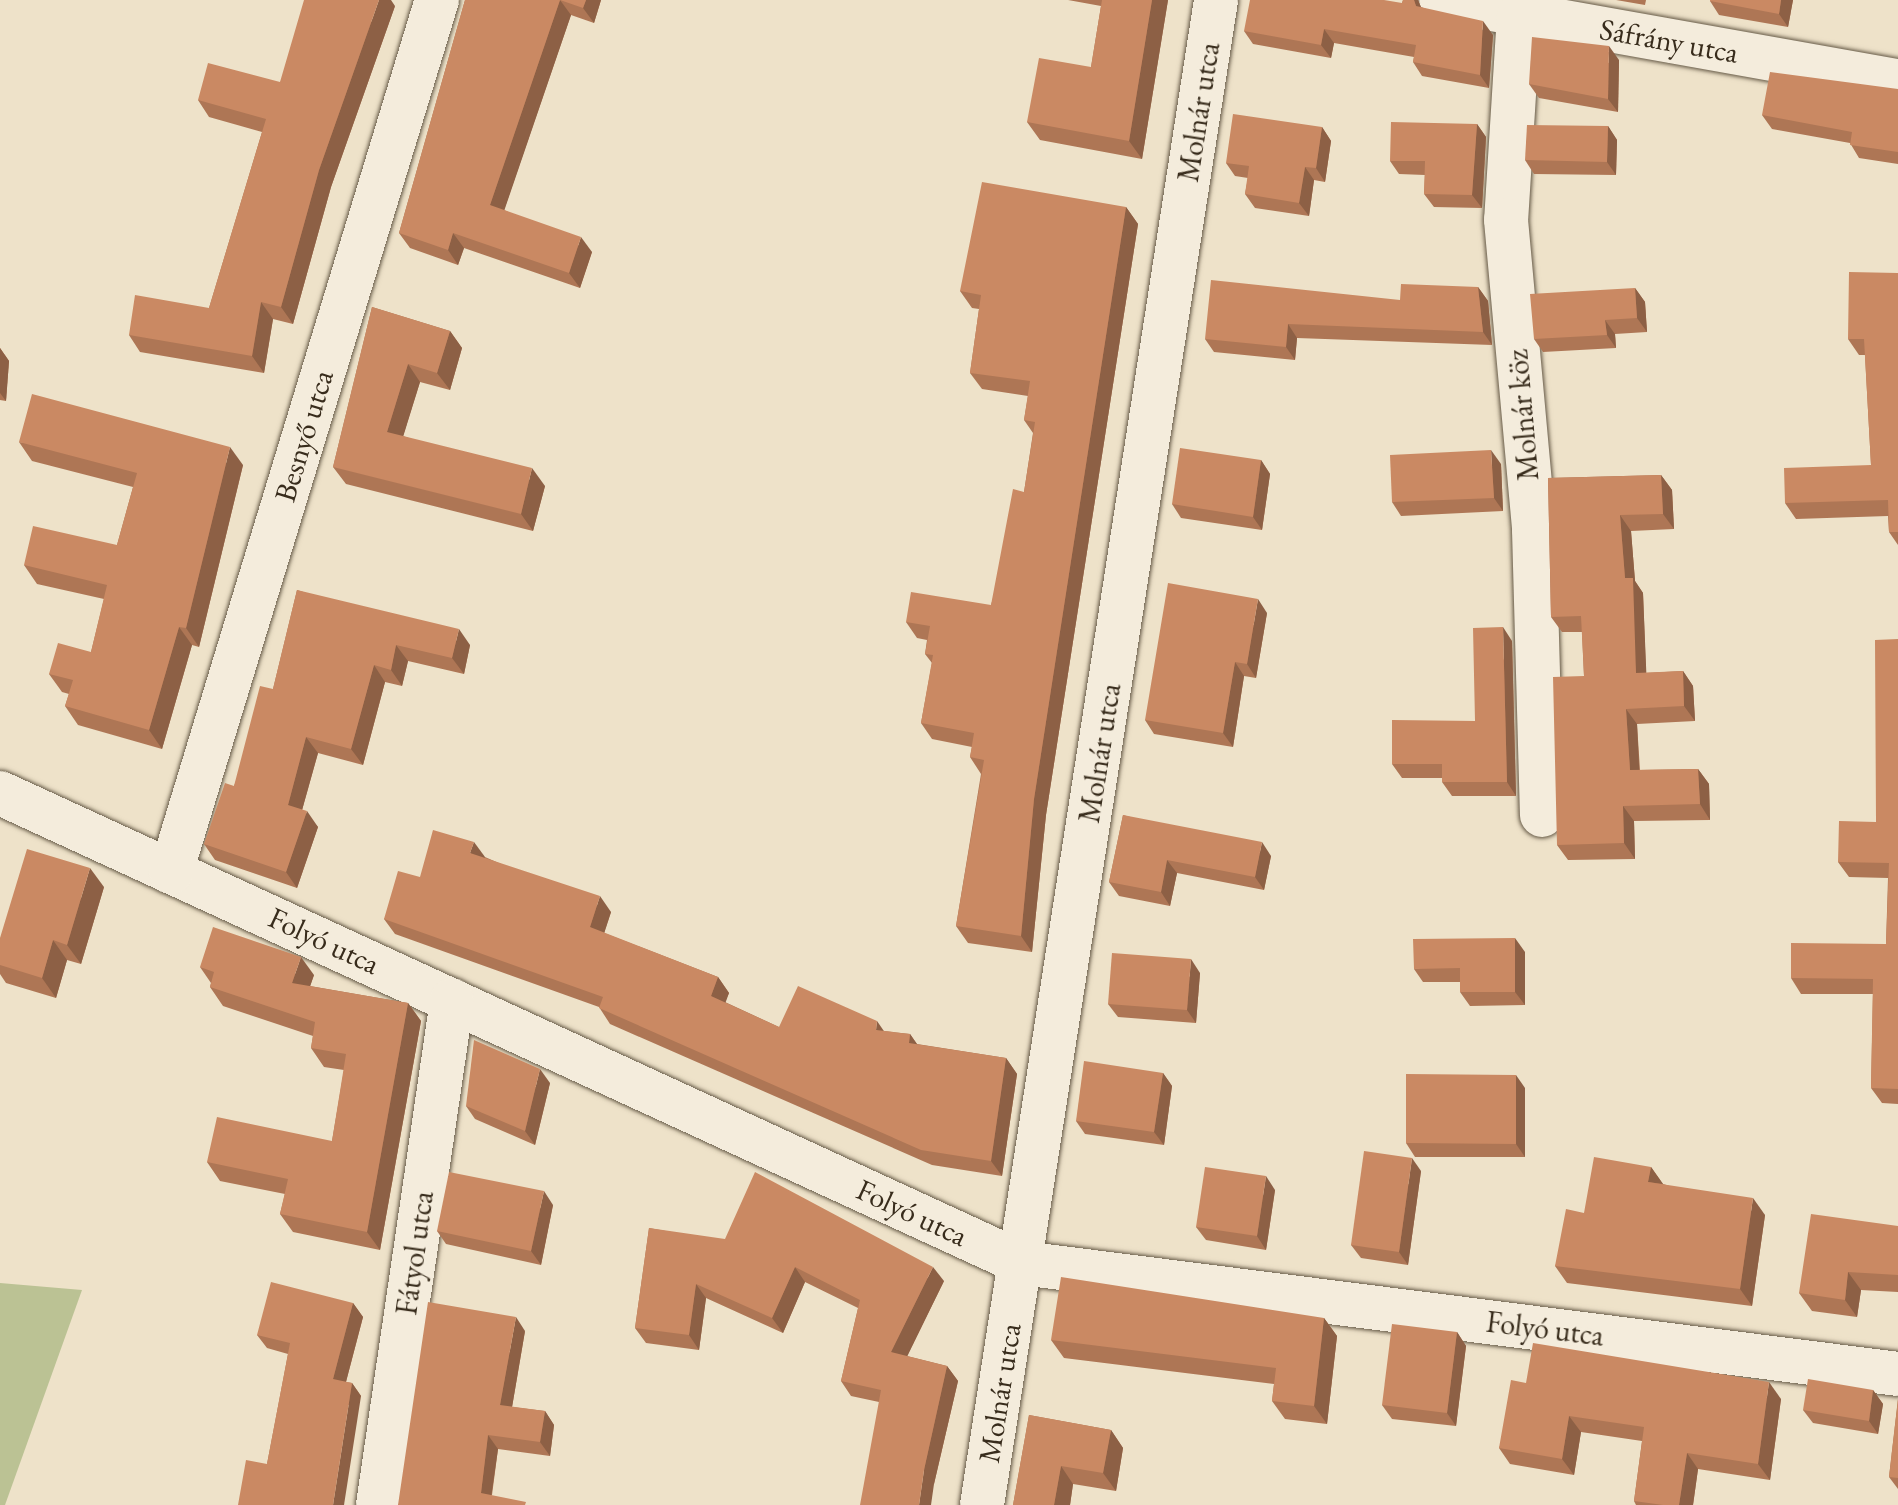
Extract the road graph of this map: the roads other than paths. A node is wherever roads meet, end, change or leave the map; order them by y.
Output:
1 (437, 0) edge
2 (1216, 0) edge
3 (1441, 0) edge
4 (1519, 15) junction
5 (1898, 81) edge
6 (0, 793) edge
7 (1542, 815) dead end
8 (171, 872) junction
9 (452, 1000) junction
10 (1022, 1263) junction
11 (1898, 1374) edge
12 (378, 1505) edge
13 (982, 1505) edge

1 - 8 street, Besnyő utca
2 - 10 street, Molnár utca
3 - 4 street, Sáfrány utca
4 - 5 street, Sáfrány utca
4 - 7 street, Molnár köz
6 - 8 street, Folyó utca
8 - 9 street, Folyó utca
9 - 10 street, Folyó utca
9 - 12 street, Fátyol utca
10 - 11 street, Folyó utca
10 - 13 street, Molnár utca

